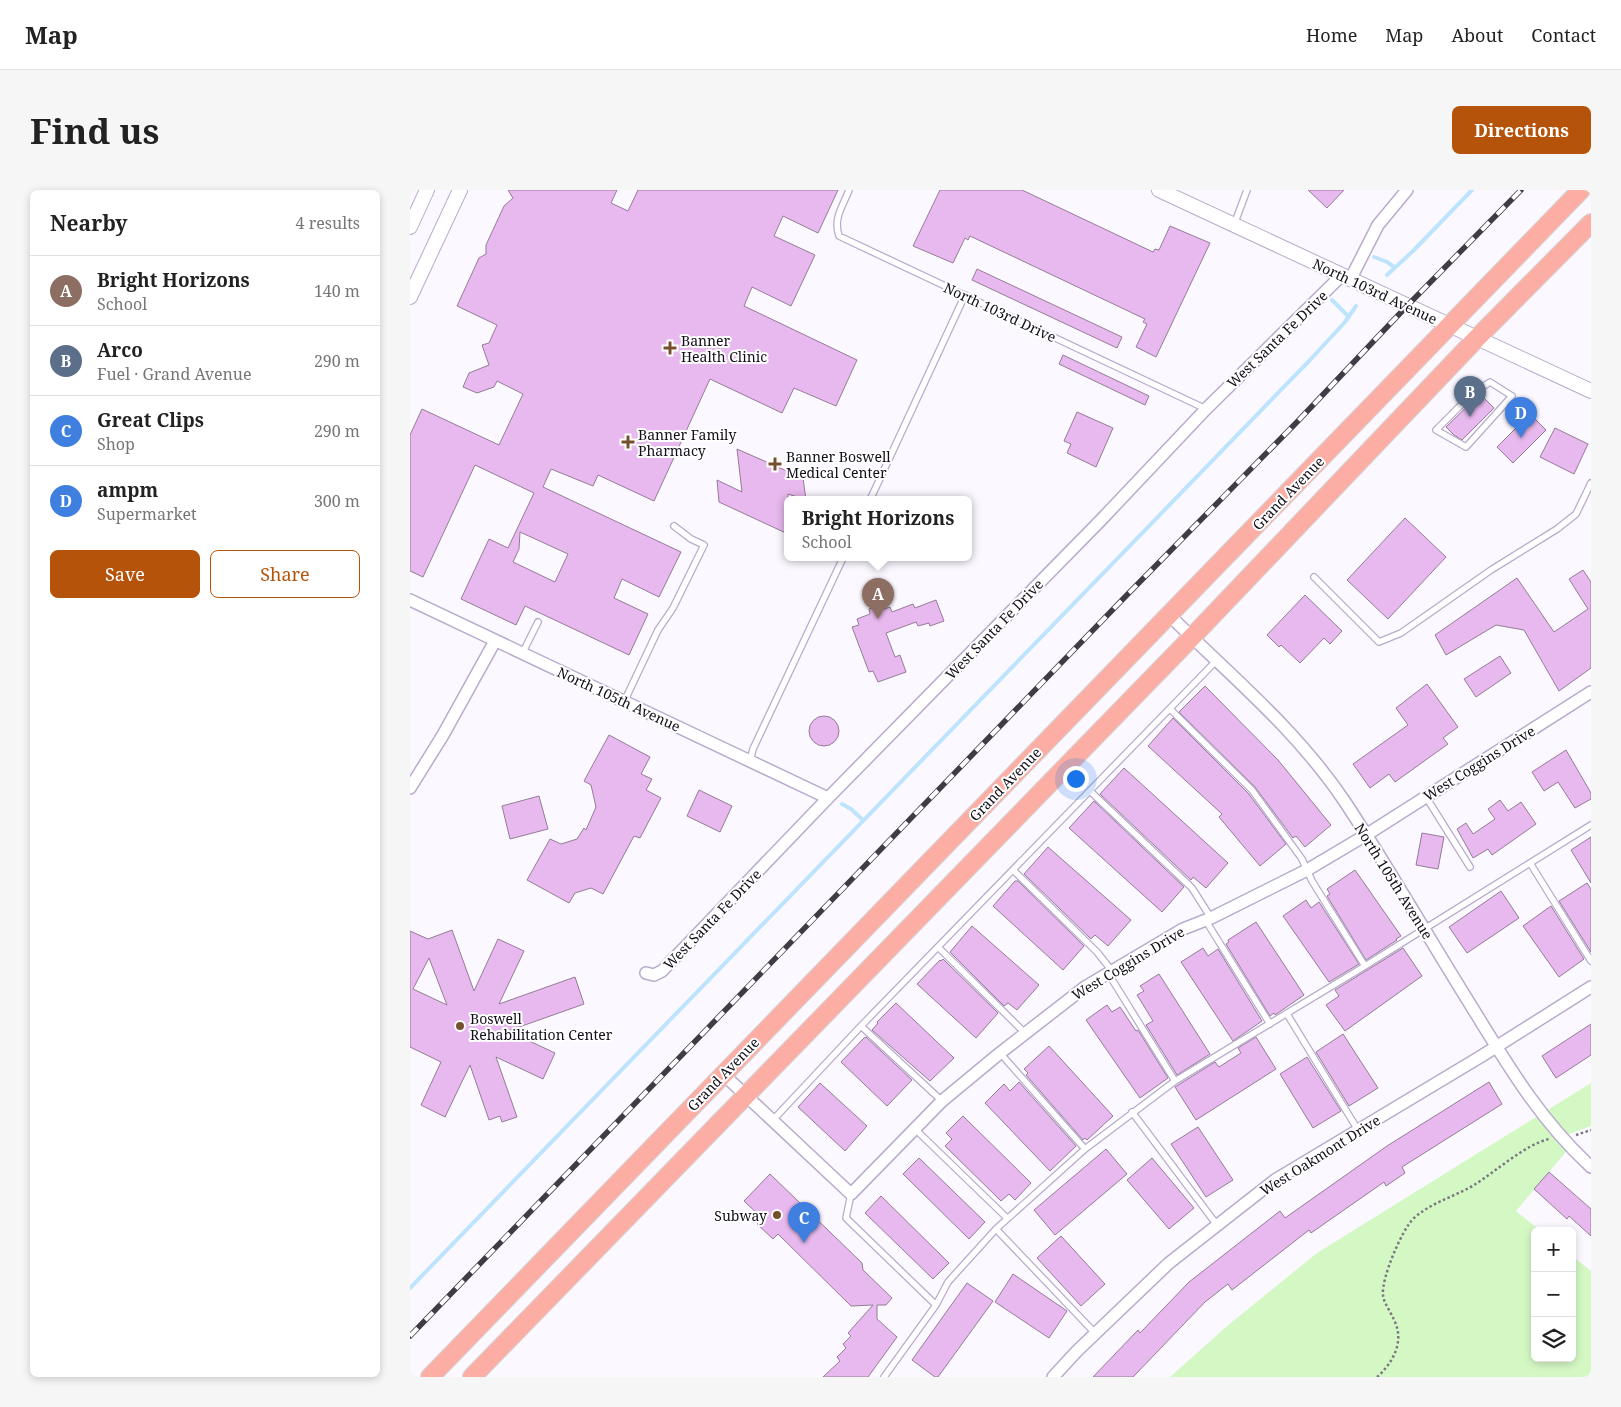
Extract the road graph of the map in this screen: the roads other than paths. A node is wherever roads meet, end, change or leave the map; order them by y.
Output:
1 (427, 190) edge
2 (460, 190) edge
3 (849, 190) edge
4 (1159, 190) edge
5 (1247, 190) edge
6 (1408, 190) edge
7 (1581, 190) edge
8 (1591, 223) edge
9 (1234, 225) junction
10 (410, 227) edge
11 (1346, 278) junction
12 (965, 295) junction
13 (410, 297) edge
14 (1449, 326) junction
15 (1476, 339) junction
16 (1591, 391) edge
17 (1206, 409) junction
18 (1436, 430) joint
19 (1591, 483) edge
20 (872, 496) edge
21 (674, 526) dead end
22 (842, 561) edge
23 (1314, 577) dead end
24 (410, 600) edge
25 (1170, 615) junction
26 (538, 622) dead end
27 (1192, 637) junction
28 (495, 641) junction
29 (522, 654) junction
30 (1216, 661) junction
31 (1591, 692) edge
32 (624, 702) junction
33 (1170, 709) junction
34 (750, 761) junction
35 (410, 788) edge
36 (1090, 791) junction
37 (1426, 797) junction
38 (828, 798) junction
39 (1591, 825) edge
40 (1366, 835) junction
41 (1530, 863) junction
42 (1470, 867) dead end
43 (1013, 870) junction
44 (1307, 870) junction
45 (1208, 920) junction
46 (1424, 929) junction
47 (938, 947) junction
48 (1591, 961) edge
49 (1366, 966) junction
50 (1110, 972) junction
51 (646, 973) dead end
52 (1591, 987) edge
53 (1287, 1014) junction
54 (1270, 1024) junction
55 (861, 1026) junction
56 (1025, 1033) junction
57 (1496, 1047) junction
58 (1000, 1053) junction
59 (723, 1074) junction
60 (1175, 1081) junction
61 (745, 1096) junction
62 (942, 1101) junction
63 (1132, 1112) junction
64 (772, 1121) junction
65 (914, 1129) junction
66 (1358, 1130) junction
67 (1085, 1149) junction
68 (1591, 1167) edge
69 (851, 1194) junction
70 (1007, 1218) junction
71 (1217, 1225) junction
72 (996, 1228) junction
73 (936, 1304) junction
74 (1095, 1333) junction
75 (430, 1377) edge
76 (472, 1377) edge
77 (884, 1377) edge
78 (1053, 1377) edge

1 - 10 street
2 - 13 street
3 - 12 lane, North 103rd Drive
4 - 9 street, North 103rd Avenue
5 - 9 lane
6 - 11 street, West Santa Fe Drive
7 - 14 highway, Grand Avenue
8 - 15 highway, Grand Avenue
9 - 11 street, North 103rd Avenue
11 - 14 street, North 103rd Avenue
11 - 17 street, West Santa Fe Drive
12 - 17 lane, North 103rd Drive
12 - 20 lane
14 - 15 street, North 103rd Avenue
14 - 25 highway, Grand Avenue
15 - 16 street, North 103rd Avenue
15 - 27 highway, Grand Avenue
17 - 38 street, West Santa Fe Drive
18 - 18 lane
19 - 23 lane
21 - 32 lane
22 - 34 lane
24 - 28 street, North 105th Avenue
25 - 27 street, North 105th Avenue
25 - 59 highway, Grand Avenue
26 - 29 lane
27 - 30 street, North 105th Avenue
27 - 61 highway, Grand Avenue
28 - 29 street, North 105th Avenue
28 - 35 street
29 - 32 street, North 105th Avenue
30 - 33 lane
30 - 40 street, North 105th Avenue
31 - 37 street, West Coggins Drive
32 - 34 street, North 105th Avenue
33 - 36 lane
33 - 44 lane
34 - 38 street, North 105th Avenue
36 - 43 lane
36 - 45 lane
37 - 40 street, West Coggins Drive
37 - 42 lane
38 - 51 street, West Santa Fe Drive
39 - 41 lane
40 - 44 street, West Coggins Drive
40 - 46 street, North 105th Avenue
41 - 46 lane
41 - 48 lane
43 - 47 lane
43 - 50 lane
44 - 45 street, West Coggins Drive
44 - 49 lane
45 - 50 street, West Coggins Drive
45 - 54 lane
46 - 49 lane
46 - 57 street, North 105th Avenue
47 - 55 lane
47 - 56 lane
49 - 53 lane
50 - 56 street, West Coggins Drive
50 - 60 lane
52 - 57 street, West Oakmont Drive
53 - 54 lane
53 - 66 lane
54 - 60 lane
55 - 62 lane
55 - 64 lane
56 - 58 street, West Coggins Drive
57 - 66 street, West Oakmont Drive
57 - 68 street, North 105th Avenue
58 - 62 street, West Coggins Drive
58 - 67 lane
59 - 61 street
59 - 75 highway, Grand Avenue
60 - 63 lane
61 - 64 street
61 - 76 highway, Grand Avenue
62 - 65 street, West Coggins Drive
63 - 67 lane
63 - 71 lane
64 - 69 street
65 - 69 street, West Coggins Drive
65 - 70 lane
66 - 71 street, West Oakmont Drive
67 - 70 lane
69 - 73 lane
70 - 72 lane
71 - 74 street, West Oakmont Drive
72 - 73 lane
72 - 74 lane
73 - 77 lane
74 - 78 street, West Oakmont Drive

